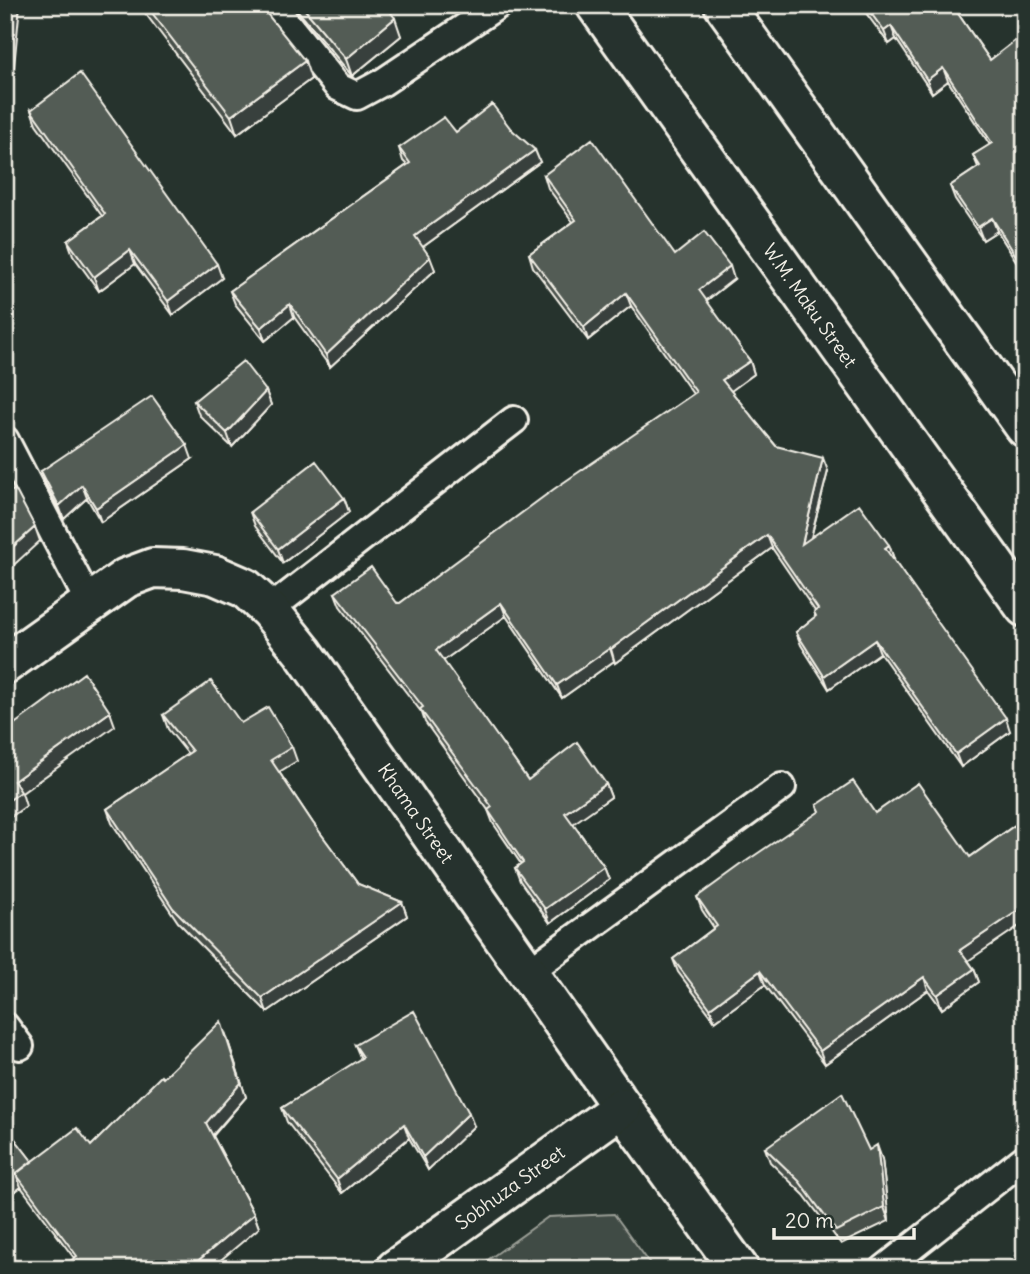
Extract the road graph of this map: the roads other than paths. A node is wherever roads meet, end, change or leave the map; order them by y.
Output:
1 (272, 5) edge
2 (498, 5) edge
3 (596, 5) edge
4 (724, 5) edge
5 (514, 420) dead end
6 (1025, 427) edge
7 (5, 440) edge
8 (90, 604) junction
9 (1025, 607) edge
10 (269, 610) junction
11 (5, 664) edge
12 (782, 787) dead end
13 (528, 972) junction
14 (622, 1107) junction
15 (1025, 1158) edge
16 (396, 1269) edge
17 (739, 1269) edge
18 (884, 1269) edge

1 - 2 lane
3 - 9 street, W.M. Maku Street
4 - 6 street
5 - 10 lane
7 - 8 lane
8 - 10 street, Khama Street
8 - 11 street, Khama Street
10 - 13 street, Khama Street
12 - 13 lane
13 - 14 street, Khama Street
14 - 16 street, Sobhuza Street
14 - 17 street, Khama Street
15 - 18 lane

